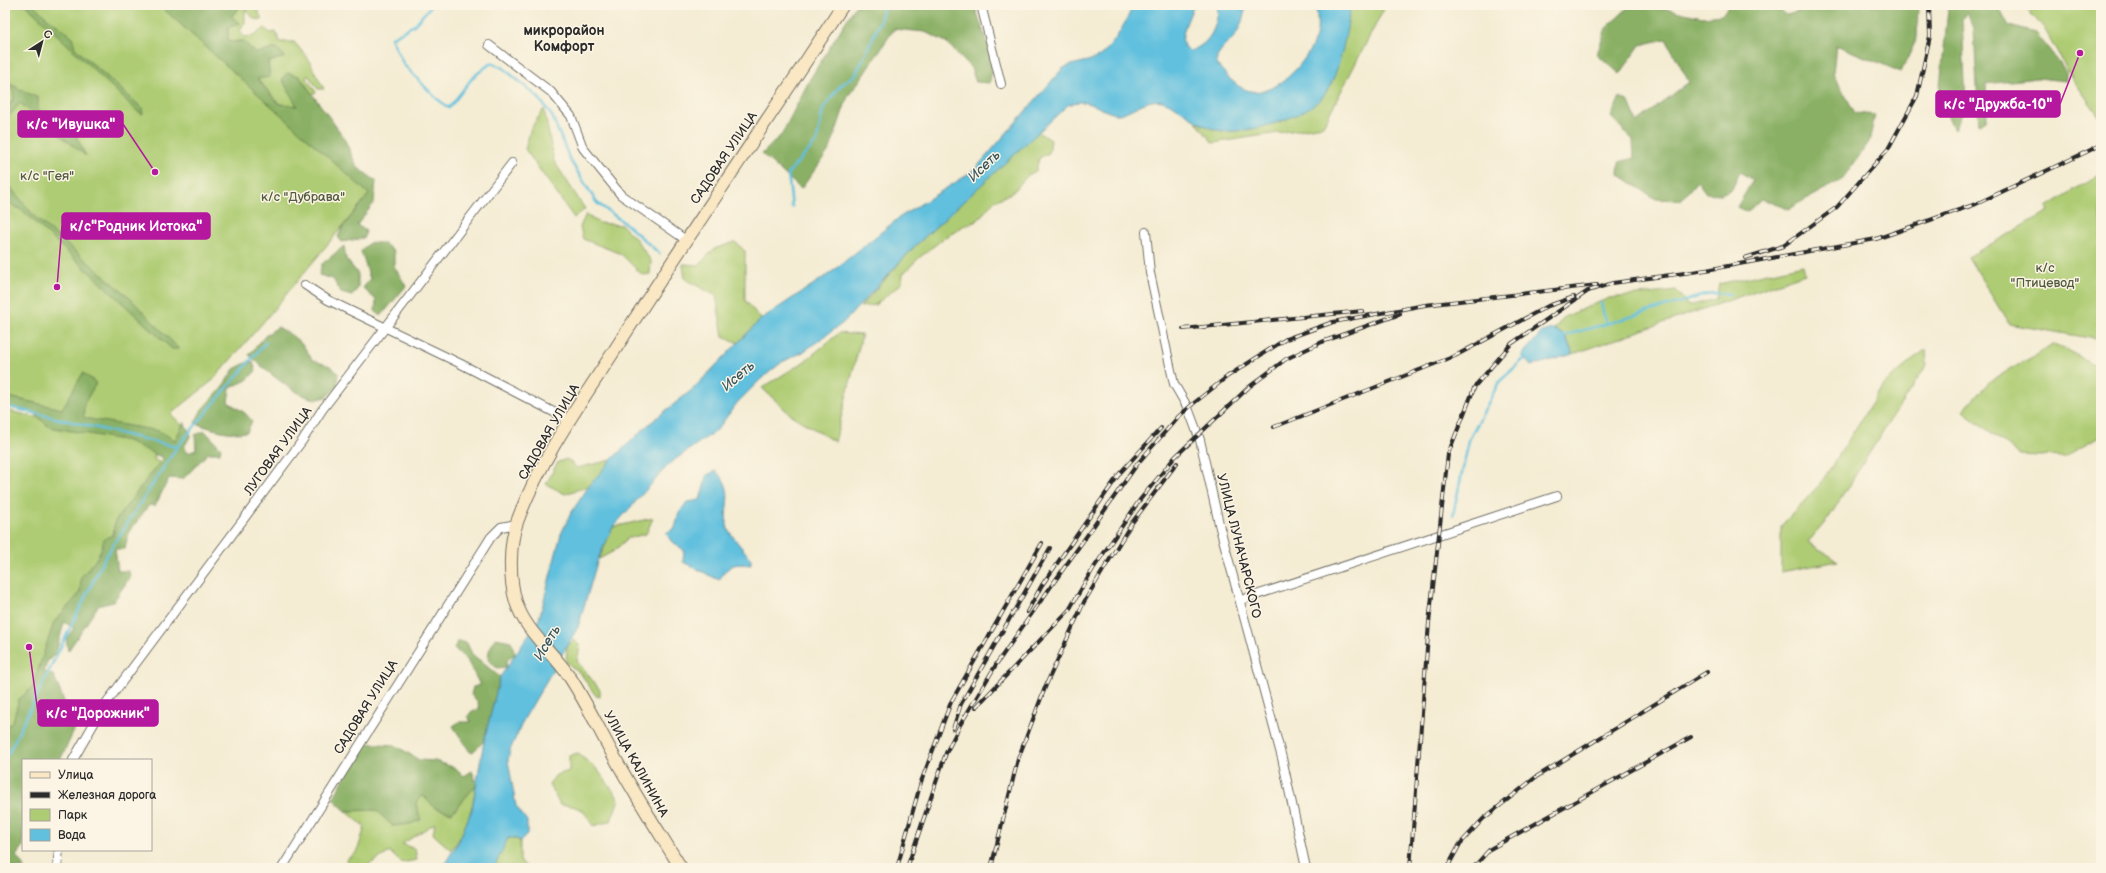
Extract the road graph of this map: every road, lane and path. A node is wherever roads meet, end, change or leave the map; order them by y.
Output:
1 (843, 5) edge
2 (981, 5) edge
3 (489, 45) dead end
4 (1001, 84) dead end
5 (512, 163) dead end
6 (1146, 232) dead end
7 (686, 240) junction
8 (304, 285) dead end
9 (385, 327) junction
10 (569, 420) junction
11 (1557, 496) dead end
12 (517, 524) junction
13 (1241, 600) junction
14 (74, 759) edge
15 (59, 851) edge
16 (57, 868) edge
17 (282, 868) edge
18 (681, 868) edge
19 (1306, 868) edge

1 - 7 main road, САДОВАЯ УЛИЦА
2 - 4 street
3 - 7 street
5 - 9 street, ЛУГОВАЯ УЛИЦА
6 - 13 street, УЛИЦА ЛУНАЧАРСКОГО
7 - 10 main road, САДОВАЯ УЛИЦА
8 - 9 street
9 - 10 street
9 - 14 street, ЛУГОВАЯ УЛИЦА
10 - 12 main road, САДОВАЯ УЛИЦА
11 - 13 street
12 - 17 street, САДОВАЯ УЛИЦА
12 - 18 main road, УЛИЦА КАЛИНИНА
13 - 19 street, УЛИЦА ЛУНАЧАРСКОГО
15 - 16 street

